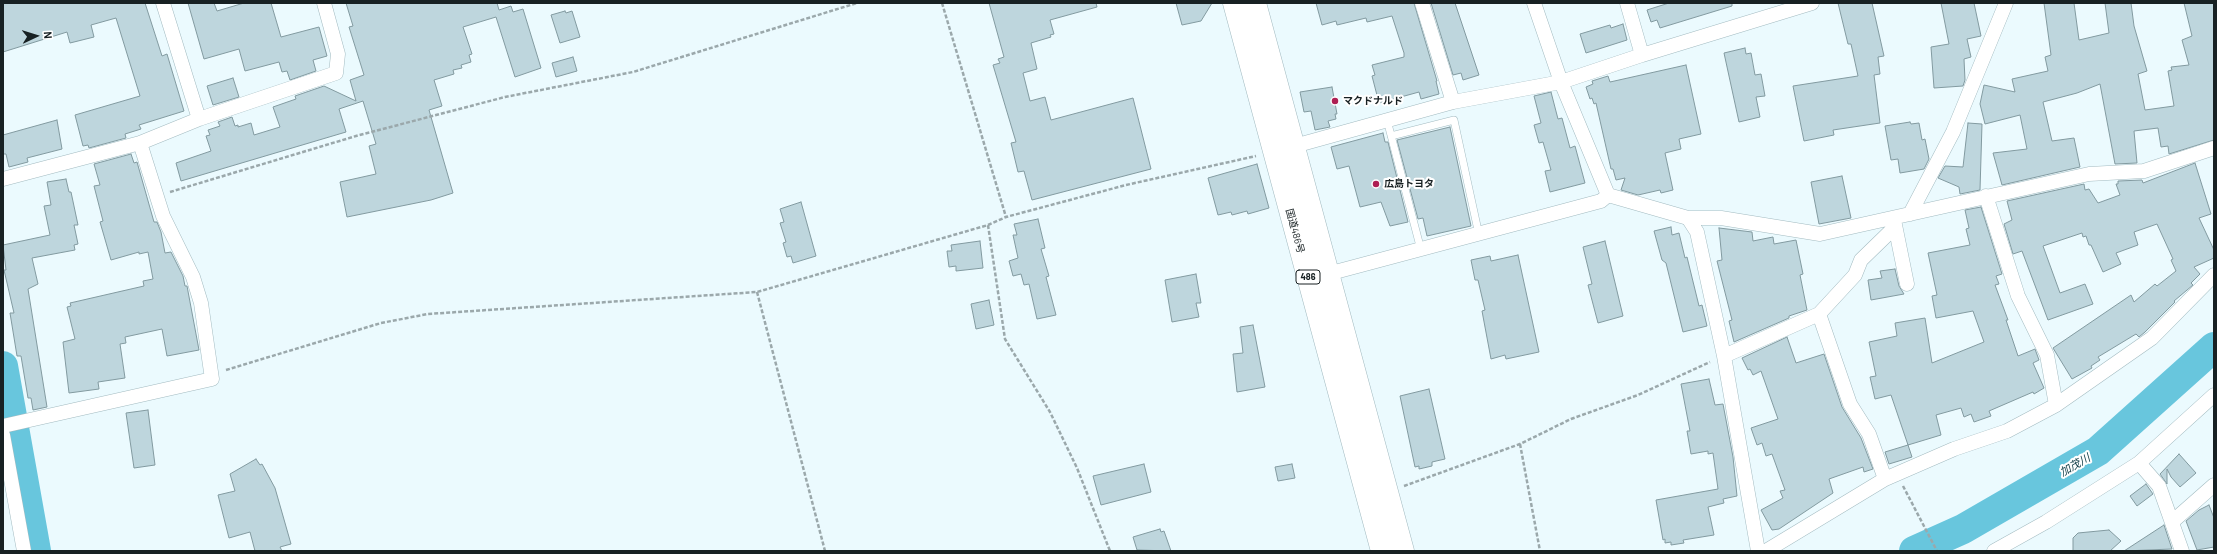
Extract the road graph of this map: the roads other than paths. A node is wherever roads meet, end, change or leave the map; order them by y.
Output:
1 (163, 3) edge
2 (324, 3) edge
3 (1234, 3) edge
4 (1256, 3) edge
5 (1422, 3) edge
6 (1534, 3) edge
7 (1629, 3) edge
8 (1812, 3) edge
9 (2006, 3) edge
10 (1642, 55) junction
11 (1561, 82) junction
12 (1453, 102) junction
13 (199, 119) junction
14 (1387, 120) junction
15 (1391, 136) junction
16 (140, 143) junction
17 (2214, 148) edge
18 (1284, 149) junction
19 (3, 179) edge
20 (1608, 195) junction
21 (1986, 196) junction
22 (1910, 214) junction
23 (1688, 218) junction
24 (1894, 222) junction
25 (1479, 235) junction
26 (1421, 251) junction
27 (2214, 275) edge
28 (1318, 277) junction
29 (1907, 284) dead end
30 (1819, 314) junction
31 (1724, 356) junction
32 (2214, 395) edge
33 (2056, 405) junction
34 (3, 426) edge
35 (3, 435) edge
36 (2139, 463) junction
37 (1885, 479) junction
38 (2214, 485) edge
39 (2172, 522) junction
40 (24, 551) edge
41 (1382, 551) edge
42 (1403, 551) edge
43 (1758, 551) edge
44 (1766, 551) edge
45 (1994, 551) edge
46 (2182, 551) edge

1 - 13 street
2 - 13 street
3 - 18 highway, 国道486号 / 486
4 - 18 highway, 国道486号 / 486
5 - 12 street
6 - 11 street
7 - 10 street
8 - 10 street
9 - 22 street
10 - 11 street
11 - 12 street
11 - 20 street
12 - 14 street
13 - 16 street
14 - 15 lane
14 - 18 street
15 - 25 lane
15 - 26 lane
16 - 19 street
16 - 34 street
17 - 21 street
18 - 28 highway, 国道486号 / 486
20 - 23 street
20 - 25 street
21 - 22 street
21 - 33 street
22 - 24 street
23 - 24 street
23 - 31 street
24 - 29 street
24 - 30 street
25 - 26 street
26 - 28 street
27 - 33 street
28 - 41 highway, 国道486号 / 486
28 - 42 highway, 国道486号 / 486
30 - 31 street
30 - 37 street
31 - 43 street
32 - 36 street
33 - 37 street
35 - 40 street
36 - 39 street
36 - 45 street
37 - 44 street
38 - 39 street
39 - 46 street

